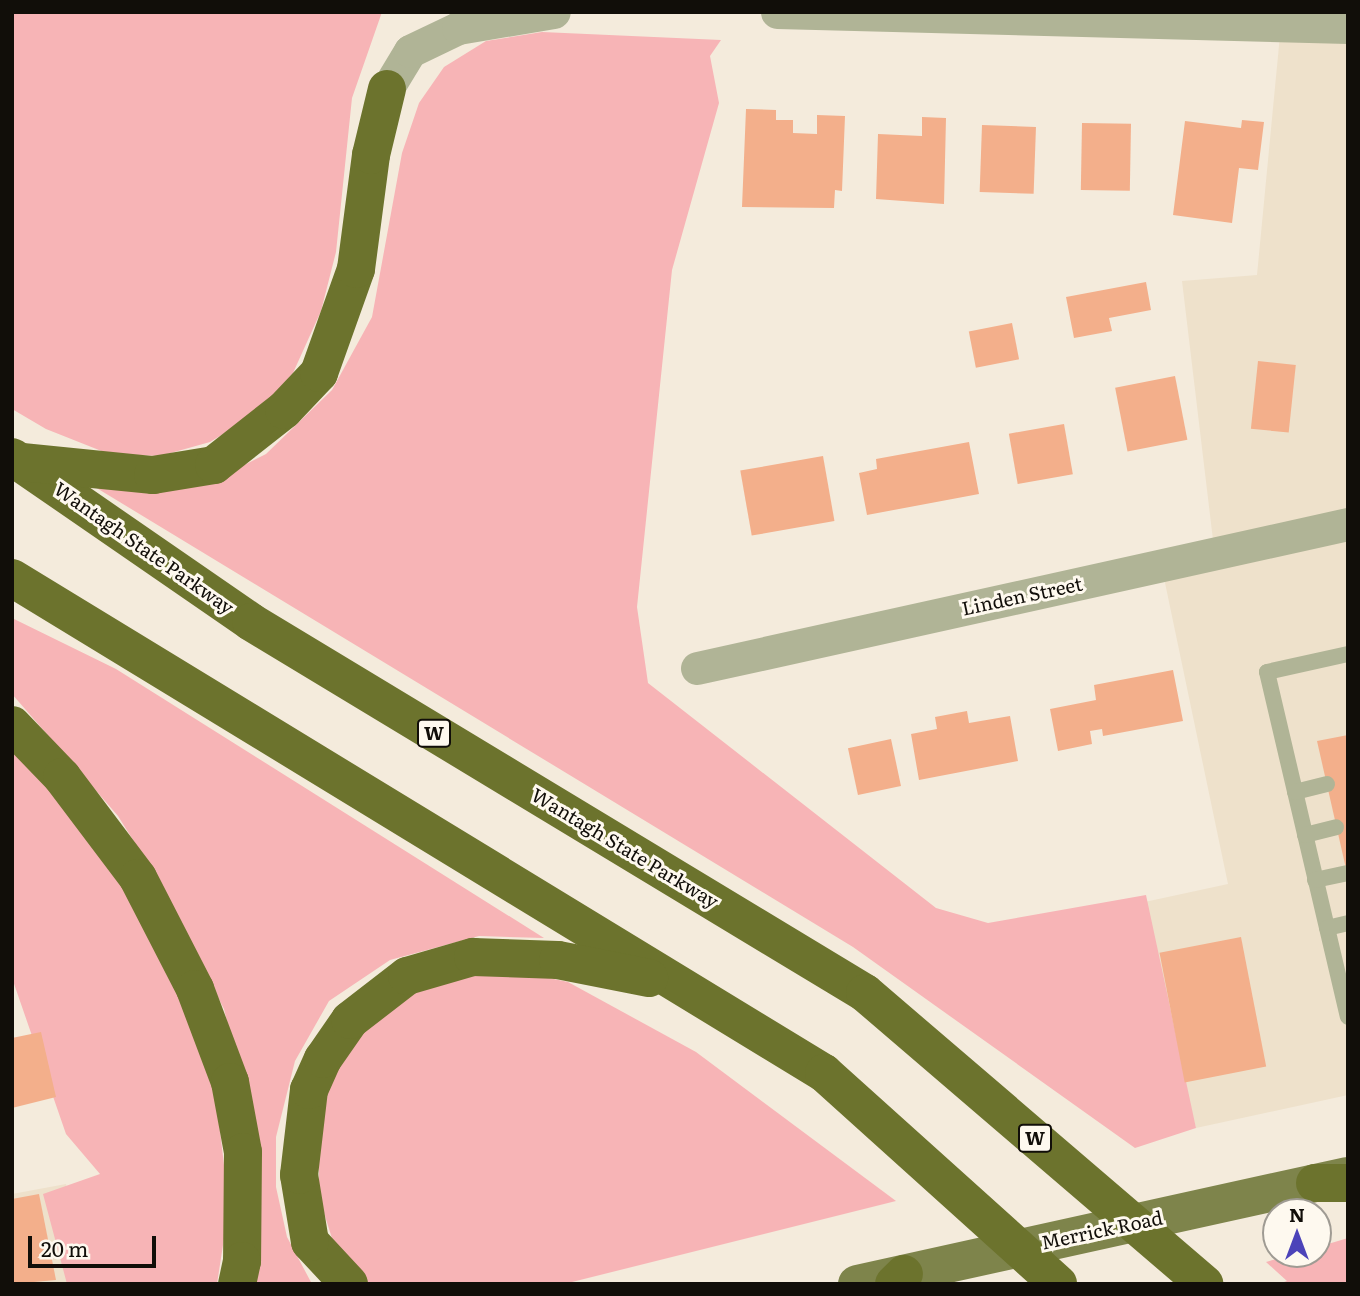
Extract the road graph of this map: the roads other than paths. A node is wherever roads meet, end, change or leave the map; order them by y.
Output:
1 (554, 12) edge
2 (778, 12) edge
3 (1348, 27) edge
4 (387, 89) joint
5 (16, 459) edge
6 (1348, 525) edge
7 (12, 578) edge
8 (1348, 654) edge
9 (697, 668) dead end
10 (12, 725) edge
11 (1327, 784) dead end
12 (1295, 792) junction
13 (1336, 827) dead end
14 (1305, 835) junction
15 (1346, 873) edge
16 (1315, 880) junction
17 (1348, 923) edge
18 (1327, 928) junction
19 (669, 982) junction
20 (1348, 1017) edge
21 (1337, 1181) edge
22 (899, 1279) edge
23 (237, 1284) edge
24 (349, 1284) edge
25 (857, 1284) edge
26 (1058, 1284) edge
27 (1204, 1284) edge

1 - 4 street
2 - 3 street
4 - 5 highway
5 - 27 highway, Wantagh State Parkway / W, bridge
6 - 9 street, Linden Street
7 - 19 highway
8 - 12 lane
10 - 23 highway
11 - 12 lane
12 - 14 lane
13 - 14 lane
14 - 16 lane
15 - 16 lane
16 - 18 lane
17 - 18 lane
18 - 20 lane
19 - 24 highway
19 - 26 highway, bridge
21 - 22 main road, Merrick Road
22 - 25 main road, Merrick Road

